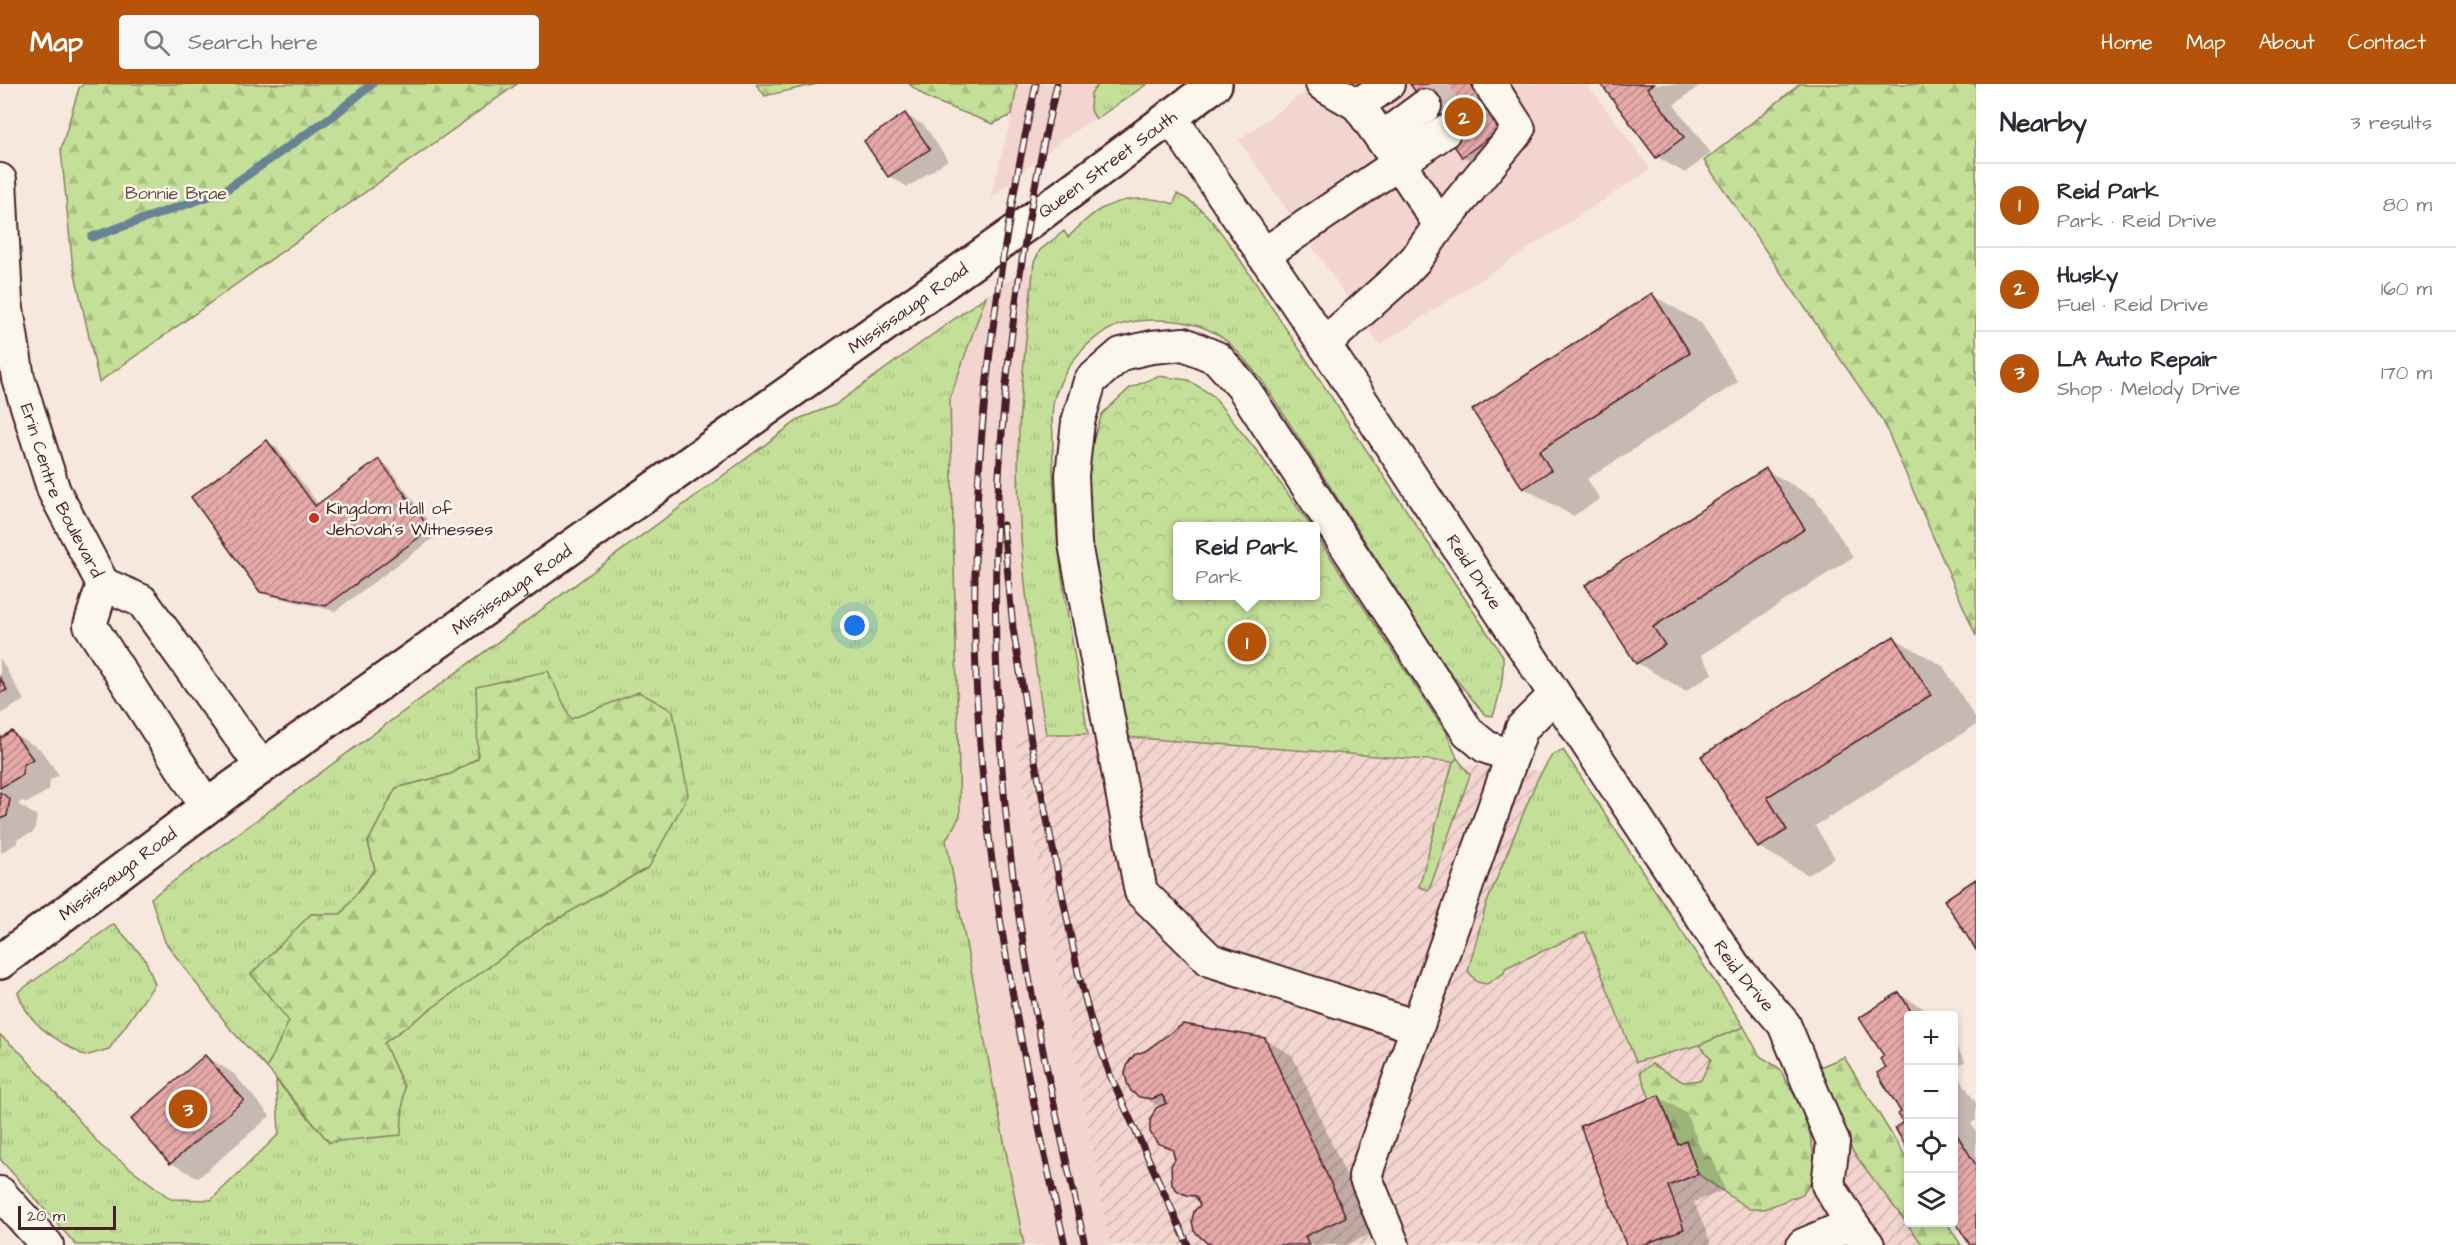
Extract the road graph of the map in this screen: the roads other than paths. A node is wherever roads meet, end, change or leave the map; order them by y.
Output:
1 (1215, 84) edge
2 (1322, 84) edge
3 (1388, 84) edge
4 (1491, 95) edge
5 (1358, 105) junction
6 (1425, 106) tunnel mouth
7 (1170, 116) junction
8 (1444, 132) tunnel mouth
9 (1390, 151) junction
10 (0, 180) edge
11 (1028, 223) joint
12 (1440, 225) junction
13 (1263, 255) junction
14 (1323, 344) junction
15 (103, 584) junction
16 (1555, 695) junction
17 (1512, 756) junction
18 (262, 767) junction
19 (207, 807) junction
20 (0, 962) edge
21 (1417, 1027) junction
22 (0, 1193) edge
23 (1860, 1235) edge
24 (48, 1245) edge
25 (1393, 1245) edge
26 (1803, 1245) edge

1 - 7 main road, Queen Street South
2 - 5 street
3 - 5 street
4 - 12 street
5 - 9 street
6 - 9 street
7 - 11 main road, Queen Street South
7 - 13 street, Reid Drive
8 - 9 street
9 - 12 street
9 - 13 street
10 - 15 street, Erin Centre Boulevard
11 - 18 main road, Mississauga Road
12 - 14 street
13 - 14 street, Reid Drive
14 - 16 street, Reid Drive
15 - 18 street, Erin Centre Boulevard
15 - 19 street, Erin Centre Boulevard
16 - 17 street
16 - 23 street, Reid Drive
17 - 21 street
17 - 21 street
18 - 19 main road, Mississauga Road
19 - 20 main road, Mississauga Road
21 - 25 street
22 - 24 street
23 - 26 street

